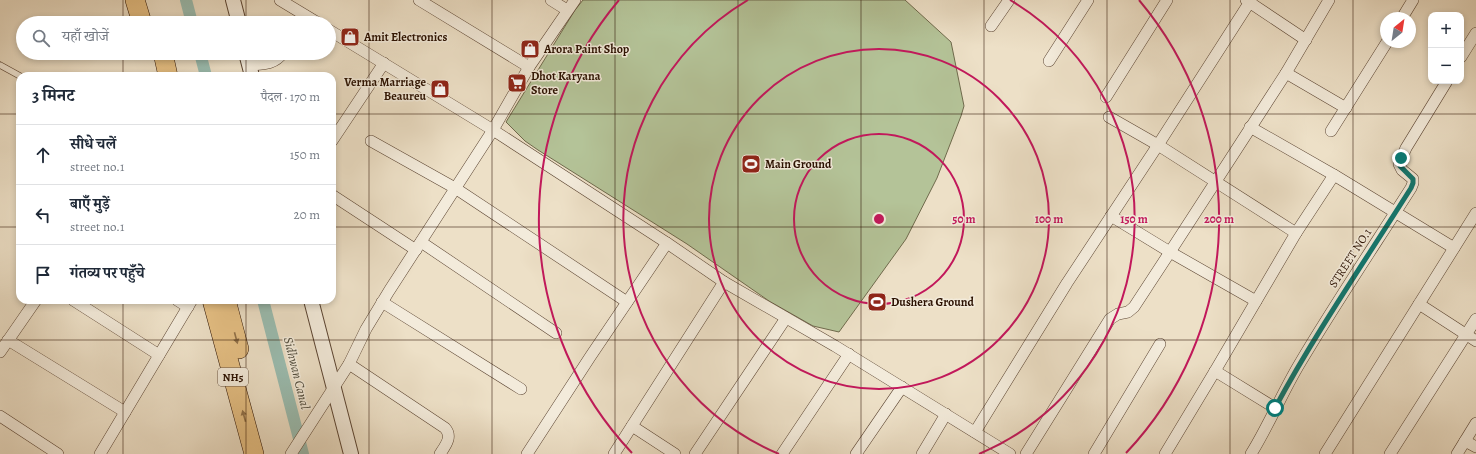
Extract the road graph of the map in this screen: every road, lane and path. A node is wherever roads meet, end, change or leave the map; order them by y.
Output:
1 (135, 0) edge
2 (149, 0) edge
3 (233, 0) edge
4 (280, 0) edge
5 (420, 0) edge
6 (551, 0) edge
7 (575, 0) edge
8 (1009, 0) edge
9 (1088, 0) edge
10 (1167, 0) edge
11 (1329, 0) edge
12 (1413, 0) edge
13 (1249, 1) edge
14 (567, 10) junction
15 (1406, 12) edge
16 (140, 16) edge
17 (153, 16) edge
18 (237, 16) edge
19 (301, 16) edge
20 (991, 26) dead end
21 (1476, 33) edge
22 (336, 34) edge
23 (1306, 40) junction
24 (1383, 48) edge
25 (1464, 52) edge
26 (151, 60) edge
27 (164, 60) edge
28 (277, 60) edge
29 (1049, 61) dead end
30 (384, 63) junction
31 (0, 65) edge
32 (249, 65) edge
33 (529, 67) junction
34 (154, 72) edge
35 (167, 72) edge
36 (1286, 73) junction
37 (16, 74) edge
38 (1445, 84) edge
39 (1106, 97) dead end
40 (1346, 108) junction
41 (1109, 117) dead end
42 (1250, 127) junction
43 (493, 130) junction
44 (1331, 131) dead end
45 (336, 135) edge
46 (372, 141) dead end
47 (1158, 145) junction
48 (1334, 175) junction
49 (1216, 181) junction
50 (455, 188) junction
51 (336, 197) edge
52 (1395, 213) junction
53 (1476, 213) edge
54 (1112, 216) junction
55 (1296, 233) junction
56 (667, 244) junction
57 (418, 246) junction
58 (1454, 248) junction
59 (1170, 252) junction
60 (724, 282) junction
61 (1256, 301) junction
62 (382, 302) junction
63 (627, 302) junction
64 (33, 304) edge
65 (79, 304) edge
66 (190, 304) edge
67 (213, 304) edge
68 (227, 304) edge
69 (313, 304) edge
70 (1420, 304) junction
71 (786, 318) junction
72 (1476, 319) edge
73 (556, 333) dead end
74 (1466, 335) junction
75 (8, 340) junction
76 (1476, 341) edge
77 (1160, 344) dead end
78 (0, 352) edge
79 (849, 354) junction
80 (159, 355) junction
81 (349, 364) junction
82 (1216, 372) junction
83 (902, 387) junction
84 (521, 389) dead end
85 (331, 392) junction
86 (1275, 408) junction
87 (125, 412) junction
88 (946, 414) junction
89 (0, 416) edge
90 (1476, 423) edge
91 (632, 426) junction
92 (975, 432) junction
93 (1466, 441) junction
94 (1476, 448) edge
95 (994, 450) edge
96 (58, 454) edge
97 (100, 454) edge
98 (254, 454) edge
99 (268, 454) edge
100 (291, 454) edge
101 (351, 454) edge
102 (440, 454) edge
103 (527, 454) edge
104 (614, 454) edge
105 (675, 454) edge
106 (695, 454) edge
107 (782, 454) edge
108 (856, 454) edge
109 (922, 454) edge
110 (1010, 454) edge
111 (1026, 454) edge
112 (1094, 454) edge
113 (1165, 454) edge
114 (1251, 454) edge
115 (1325, 454) edge
116 (1390, 454) edge
117 (1457, 454) edge

1 - 16 highway
2 - 17 highway
3 - 18 street
4 - 19 street
5 - 33 street
6 - 14 street
7 - 14 street
8 - 20 street
9 - 29 street
10 - 39 street
11 - 23 street
12 - 15 street
13 - 23 street
13 - 47 street
14 - 33 street
21 - 25 street
22 - 30 street
23 - 36 street
24 - 40 street
26 - 34 highway
27 - 35 highway
28 - 32 street
30 - 43 street
30 - 45 street
31 - 37 lane
33 - 43 street
36 - 40 street
36 - 42 street
38 - 52 street, STREET NO.1
40 - 44 street
41 - 47 street
42 - 48 street
42 - 49 street
43 - 50 street
43 - 56 street
46 - 50 street
47 - 49 street
47 - 54 street
48 - 52 street
48 - 55 street
49 - 55 street
49 - 59 street
50 - 57 street
50 - 63 street
51 - 57 street
52 - 58 street
52 - 86 street, STREET NO.1
53 - 58 street
54 - 59 street
54 - 92 street
55 - 61 street
56 - 60 street
56 - 63 street
57 - 62 street
57 - 73 street
58 - 70 street
59 - 61 street
59 - 111 street
60 - 71 street
60 - 91 street
61 - 82 street
62 - 81 street
62 - 84 street
63 - 103 street
64 - 75 street
65 - 80 street
66 - 80 street
98 -> 67 highway, NH5
68 -> 99 highway, NH5
69 - 85 street
70 - 74 street
70 - 115 street
71 - 79 street
71 - 106 street
72 - 74 street
74 - 76 street
74 - 116 street
75 - 78 street
75 - 87 street
77 - 112 street
79 - 83 street
79 - 107 street
80 - 87 street
81 - 85 street
81 - 102 street
82 - 86 street
82 - 113 street
83 - 88 street
83 - 108 street
85 - 100 street
85 - 101 street
86 - 114 street, STREET NO.1
87 - 97 street
88 - 92 street
88 - 109 street
89 - 96 street
90 - 93 street
91 - 104 street
91 - 105 street
92 - 95 street
93 - 94 street
93 - 117 street
95 - 110 street

